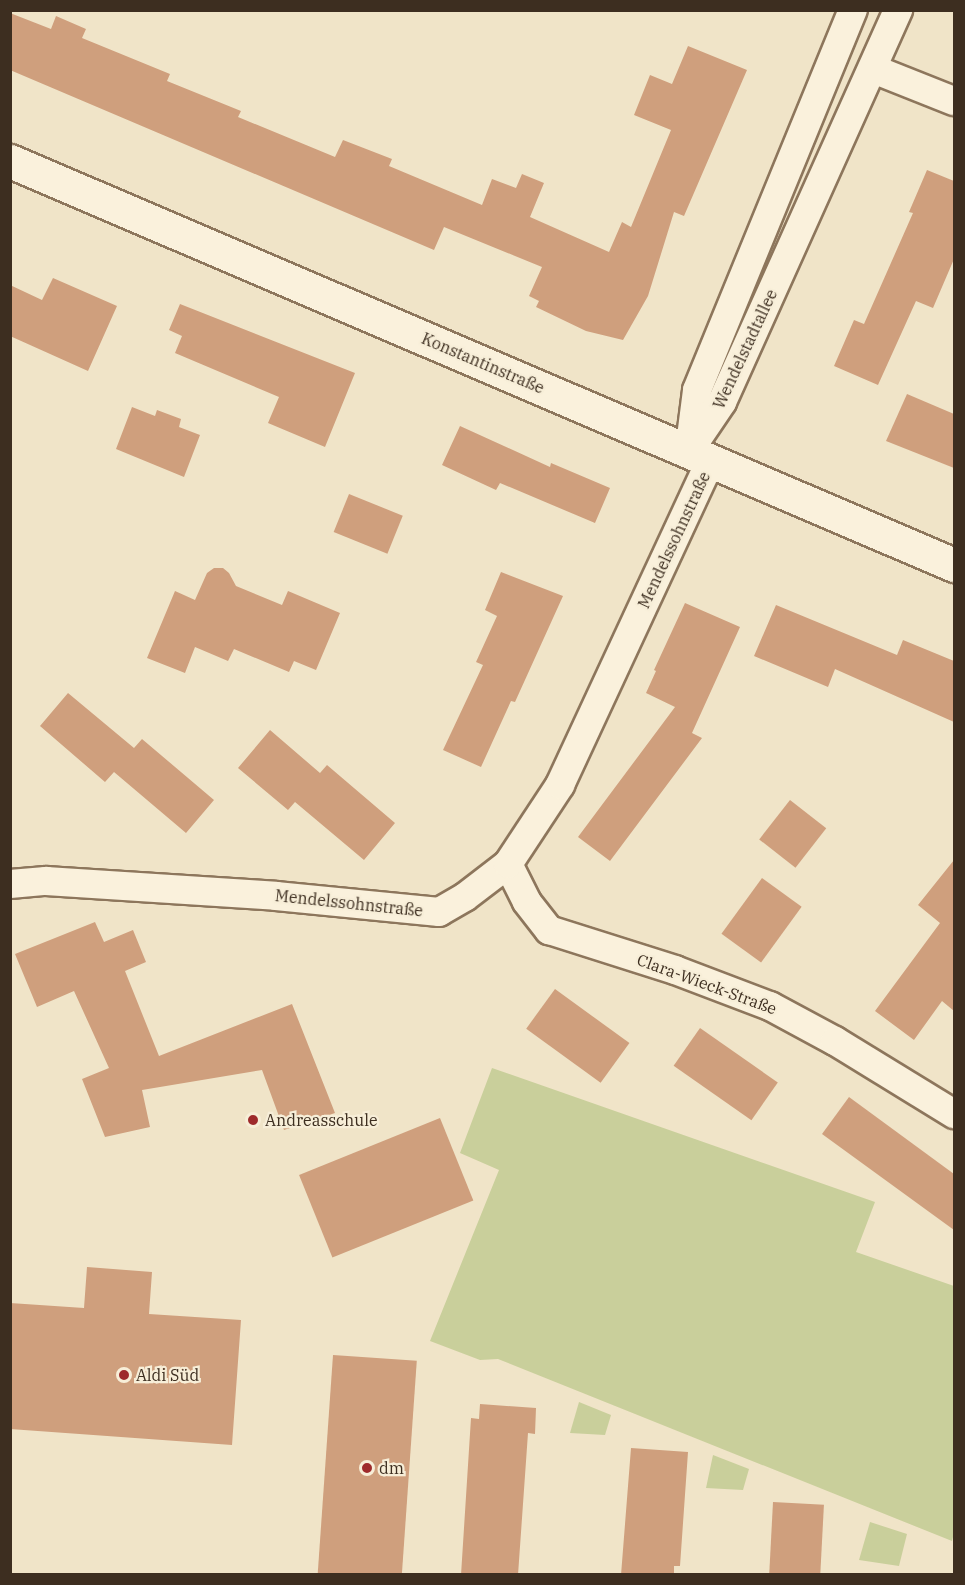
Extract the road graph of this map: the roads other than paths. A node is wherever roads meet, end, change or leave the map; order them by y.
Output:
1 (853, 10) edge
2 (898, 10) edge
3 (873, 69) junction
4 (954, 101) edge
5 (10, 161) edge
6 (700, 456) junction
7 (954, 565) edge
8 (508, 864) junction
9 (10, 884) edge
10 (954, 1114) edge

1 - 6 street, Wendelstadtallee
2 - 3 street, Wendelstadtallee
3 - 4 street
3 - 6 street, Wendelstadtallee
5 - 6 main road, Konstantinstraße
6 - 7 main road, Konstantinstraße
6 - 8 street, Mendelssohnstraße
8 - 9 street, Mendelssohnstraße
8 - 10 street, Clara-Wieck-Straße

